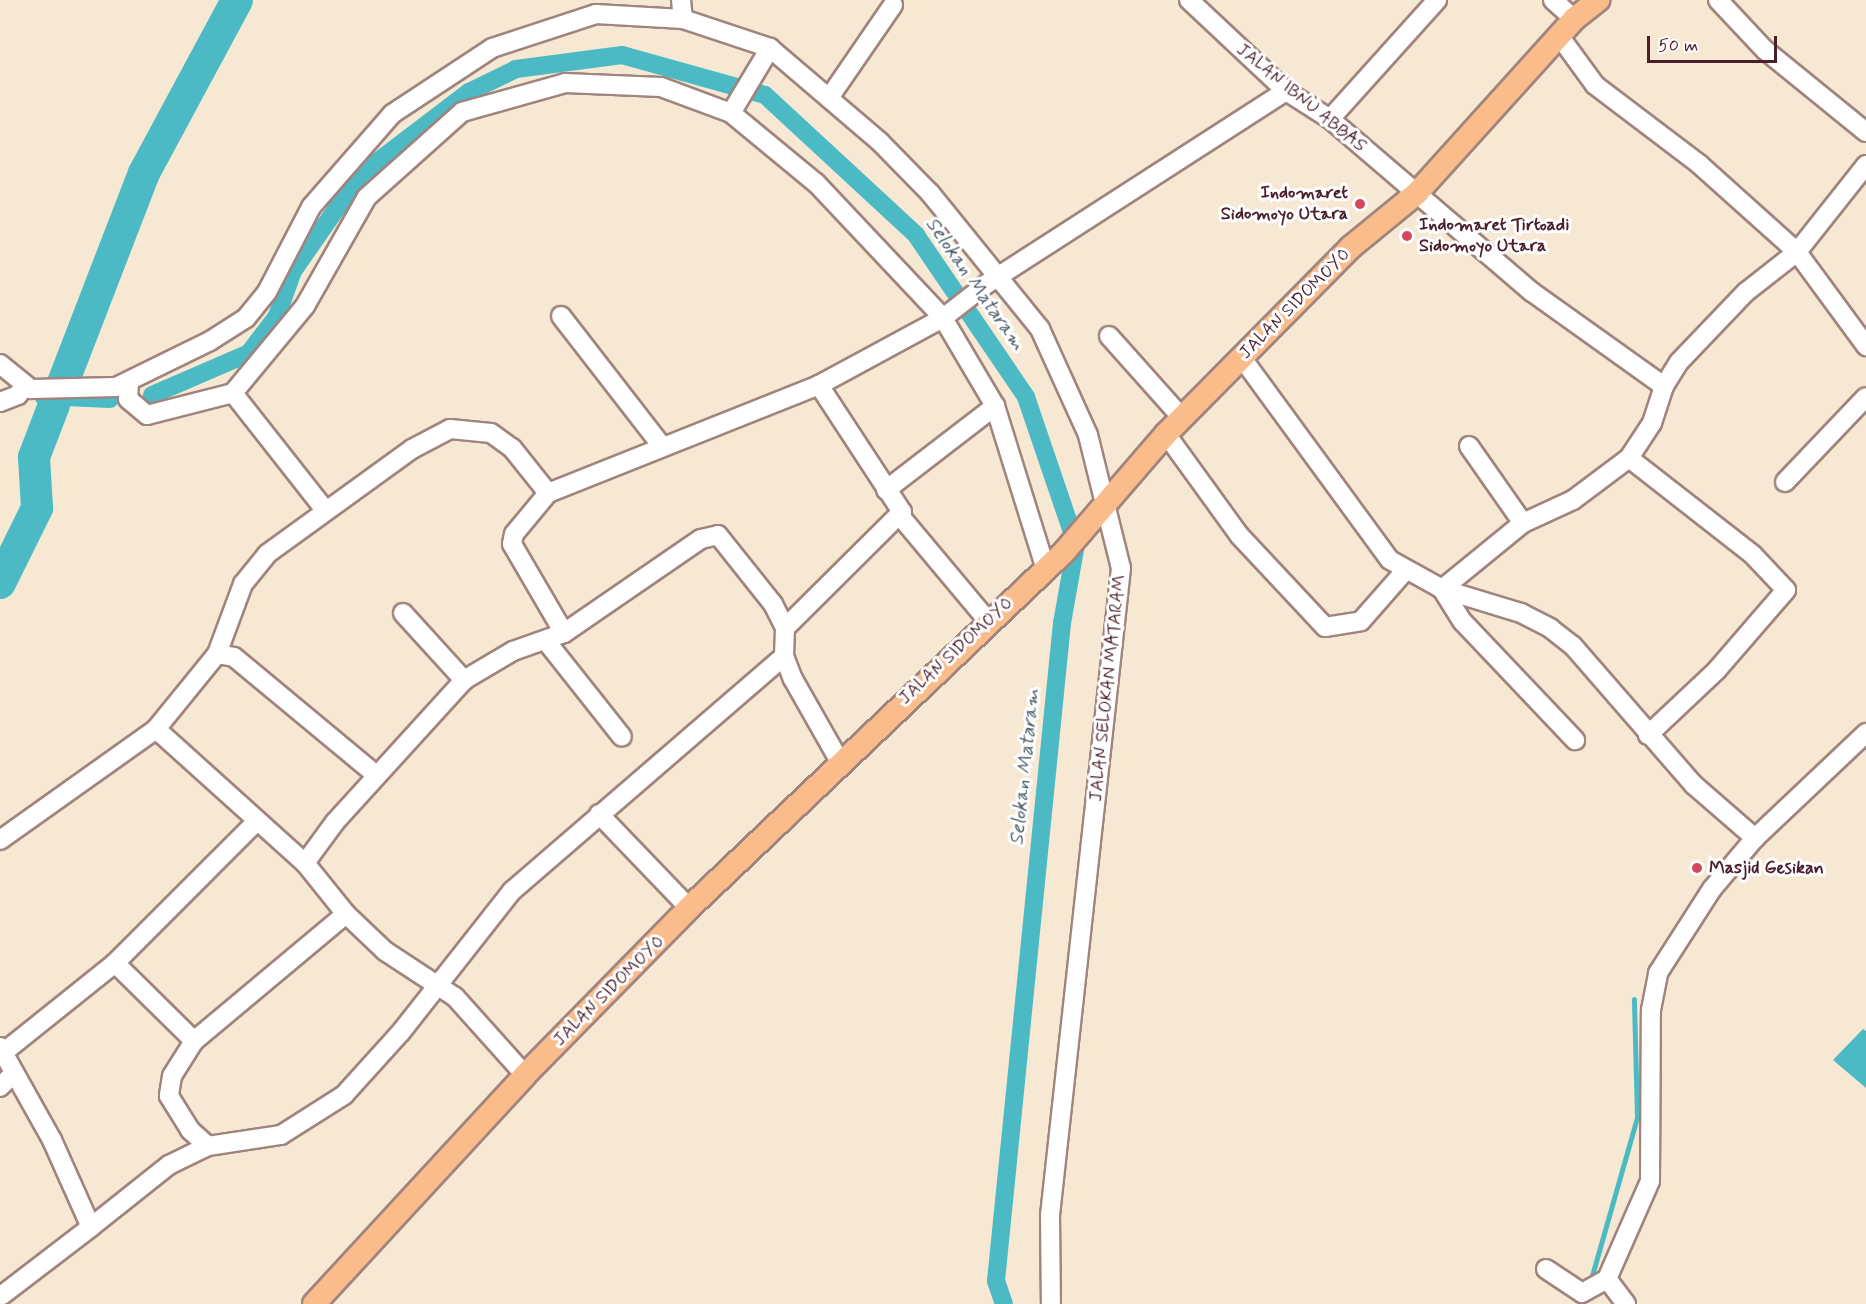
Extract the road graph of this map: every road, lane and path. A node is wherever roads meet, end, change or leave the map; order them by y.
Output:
1 (681, 0) edge
2 (1189, 0) edge
3 (1553, 0) edge
4 (1598, 0) edge
5 (1718, 0) edge
6 (1432, 2) edge
7 (893, 5) dead end
8 (683, 19) junction
9 (1574, 19) junction
10 (1560, 37) junction
11 (766, 53) junction
12 (1286, 91) junction
13 (829, 98) junction
14 (731, 114) junction
15 (1329, 119) junction
16 (1866, 132) edge
17 (1866, 165) edge
18 (1417, 193) junction
19 (1797, 252) junction
20 (994, 280) junction
21 (561, 316) dead end
22 (943, 318) junction
23 (1109, 336) dead end
24 (1866, 346) edge
25 (1242, 358) junction
26 (0, 364) edge
27 (123, 385) junction
28 (819, 385) junction
29 (1664, 386) junction
30 (28, 387) junction
31 (233, 393) junction
32 (1866, 397) edge
33 (0, 402) edge
34 (996, 406) junction
35 (1174, 426) junction
36 (662, 446) junction
37 (1469, 446) dead end
38 (1629, 458) junction
39 (1785, 483) dead end
40 (886, 490) junction
41 (548, 494) junction
42 (1109, 506) junction
43 (325, 510) junction
44 (900, 517) junction
45 (1523, 522) junction
46 (1046, 567) junction
47 (1404, 571) junction
48 (1442, 589) junction
49 (404, 613) dead end
50 (988, 621) junction
51 (785, 628) junction
52 (564, 633) junction
53 (546, 640) junction
54 (217, 654) junction
55 (784, 656) junction
56 (464, 680) junction
57 (156, 729) junction
58 (1866, 733) edge
59 (1648, 735) junction
60 (622, 737) dead end
61 (1575, 740) dead end
62 (840, 760) junction
63 (376, 775) junction
64 (599, 814) junction
65 (257, 821) junction
66 (1755, 838) junction
67 (0, 840) edge
68 (305, 863) junction
69 (689, 908) junction
70 (346, 914) junction
71 (115, 963) junction
72 (435, 983) junction
73 (194, 1041) junction
74 (2, 1049) edge
75 (14, 1073) junction
76 (525, 1075) junction
77 (0, 1088) edge
78 (208, 1146) junction
79 (91, 1227) junction
80 (1546, 1269) dead end
81 (1607, 1279) junction
82 (4, 1298) edge
83 (314, 1304) edge
84 (1052, 1304) edge
85 (1626, 1304) edge

1 - 8 street
2 - 12 street, JALAN IBNU ABBAS
3 - 9 street
4 - 9 main road, JALAN SIDOMOYO
5 - 16 street
6 - 15 street
7 - 13 street
8 - 11 street, JALAN SELOKAN MATARAM
8 - 27 street, JALAN SELOKAN MATARAM
9 - 10 main road, JALAN SIDOMOYO
10 - 18 main road, JALAN SIDOMOYO
10 - 19 street
11 - 13 street, JALAN SELOKAN MATARAM
11 - 14 street
12 - 15 street, JALAN IBNU ABBAS
12 - 20 street
13 - 20 street, JALAN SELOKAN MATARAM
14 - 22 street
14 - 31 street
15 - 18 street, JALAN IBNU ABBAS
17 - 19 street
18 - 25 main road, JALAN SIDOMOYO
18 - 29 street, JALAN IBNU ABBAS
19 - 24 street
19 - 29 street
20 - 22 street
20 - 42 street, JALAN SELOKAN MATARAM
21 - 36 street
22 - 28 street
22 - 34 street
23 - 35 street
25 - 35 main road, JALAN SIDOMOYO
25 - 47 street
26 - 30 street
27 - 30 street, JALAN SELOKAN MATARAM
27 - 31 street
28 - 36 street
28 - 40 street
29 - 38 street
30 - 33 street
31 - 43 street
32 - 39 street
34 - 40 street
34 - 46 street
35 - 42 main road, JALAN SIDOMOYO
35 - 47 street
36 - 41 street
37 - 45 street
38 - 45 street
38 - 59 street
40 - 44 street
41 - 43 street
41 - 52 street
42 - 46 main road, JALAN SIDOMOYO
42 - 84 street, JALAN SELOKAN MATARAM
43 - 54 street
44 - 50 street
44 - 51 street
45 - 48 street
46 - 50 main road, JALAN SIDOMOYO
47 - 48 street
48 - 59 street
48 - 61 street
49 - 56 street
50 - 62 main road, JALAN SIDOMOYO
51 - 52 street
51 - 55 street
52 - 53 street
53 - 56 street
53 - 60 street
54 - 57 street
54 - 63 street
55 - 62 street
55 - 64 street
56 - 63 street
57 - 65 street
57 - 67 street
58 - 66 street
59 - 66 street
62 - 69 main road, JALAN SIDOMOYO
63 - 68 street
64 - 69 street
64 - 72 street
65 - 68 street
65 - 71 street
66 - 81 street
68 - 70 street
69 - 76 main road, JALAN SIDOMOYO
70 - 72 street
70 - 73 street
71 - 73 street
71 - 74 street
72 - 76 street
72 - 78 street
73 - 78 street
74 - 75 street
75 - 77 street
75 - 79 street
76 - 83 main road, JALAN SIDOMOYO
78 - 79 street
79 - 82 street
80 - 81 street
81 - 85 street

